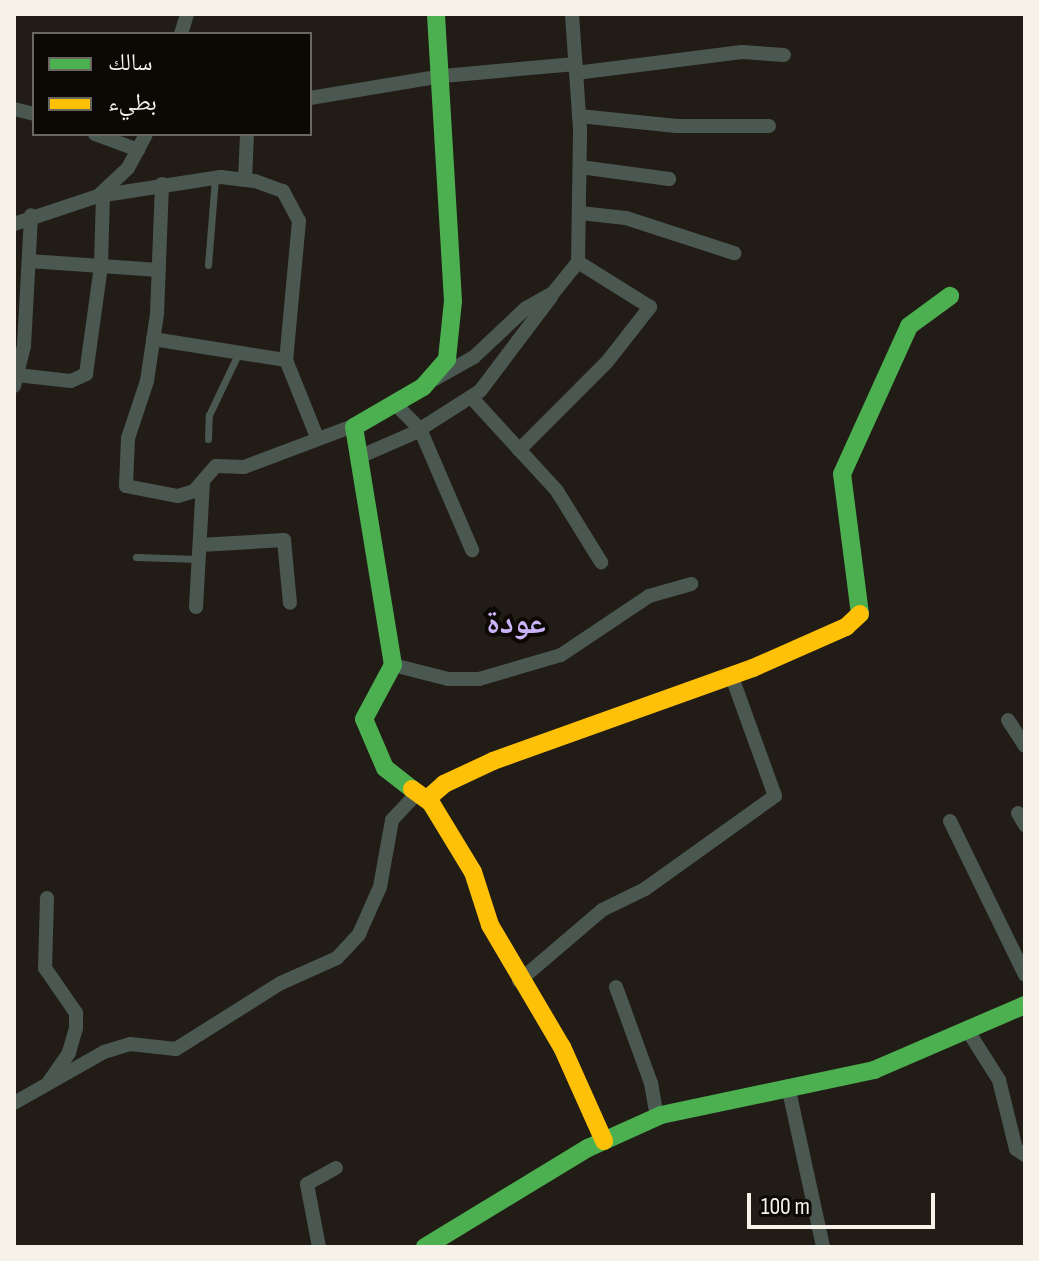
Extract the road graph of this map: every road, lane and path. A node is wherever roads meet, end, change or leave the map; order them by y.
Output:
1 (436, 14) edge
2 (572, 14) edge
3 (784, 55) dead end
4 (576, 68) junction
5 (443, 76) junction
6 (312, 98) edge
7 (579, 116) junction
8 (769, 126) dead end
9 (100, 136) edge
10 (145, 136) edge
11 (247, 136) edge
12 (138, 150) junction
13 (580, 167) junction
14 (215, 178) junction
15 (669, 179) dead end
16 (245, 180) junction
17 (162, 184) junction
18 (101, 195) junction
19 (580, 213) junction
20 (31, 215) junction
21 (14, 224) edge
22 (734, 253) dead end
23 (29, 261) junction
24 (578, 262) junction
25 (208, 265) dead end
26 (101, 266) junction
27 (159, 270) junction
28 (553, 293) junction
29 (950, 296) dead end
30 (153, 339) junction
31 (239, 352) junction
32 (286, 360) junction
33 (16, 381) edge
34 (423, 387) junction
35 (471, 397) junction
36 (394, 403) junction
37 (361, 423) junction
38 (420, 429) junction
39 (317, 437) junction
40 (208, 439) dead end
41 (519, 450) junction
42 (359, 457) junction
43 (203, 482) junction
44 (472, 550) dead end
45 (199, 552) junction
46 (136, 557) dead end
47 (601, 562) dead end
48 (691, 584) dead end
49 (290, 603) dead end
50 (196, 607) dead end
51 (393, 665) junction
52 (732, 677) junction
53 (1008, 720) dead end
54 (1025, 746) edge
55 (422, 796) junction
56 (950, 821) dead end
57 (47, 898) dead end
58 (1025, 975) edge
59 (519, 981) junction
60 (616, 987) dead end
61 (1025, 1005) edge
62 (968, 1031) junction
63 (46, 1085) junction
64 (788, 1086) junction
65 (14, 1103) edge
66 (657, 1117) junction
67 (604, 1141) junction
68 (1025, 1155) edge
69 (336, 1168) dead end
70 (319, 1247) edge
71 (425, 1247) edge
72 (823, 1247) edge

1 - 5 street
2 - 4 street
3 - 4 street
4 - 5 street
4 - 7 street
5 - 6 street
5 - 34 street
7 - 8 street
7 - 13 street
9 - 12 street
10 - 12 street
11 - 16 street
12 - 18 street
13 - 15 street
13 - 19 street
14 - 16 street
14 - 17 street
14 - 25 lane
16 - 32 street
17 - 18 street
17 - 27 street
18 - 20 street
18 - 26 street
19 - 22 street
19 - 24 street
20 - 21 street
20 - 23 street
23 - 26 street
23 - 33 street
24 - 28 street
24 - 41 street
26 - 27 street
26 - 33 street
27 - 30 street
28 - 34 street
28 - 35 street
29 - 52 street
30 - 31 street
30 - 43 street
31 - 32 street
31 - 40 lane
32 - 39 street
34 - 36 street
35 - 38 street
35 - 41 street
36 - 37 street
36 - 38 street
37 - 39 street
37 - 42 street
38 - 42 street
38 - 44 street
39 - 43 street
41 - 47 street
42 - 51 street
43 - 45 street
45 - 46 lane
45 - 49 street
45 - 50 street
48 - 51 street
51 - 55 street
52 - 55 street
52 - 59 street
53 - 54 street
55 - 59 street
55 - 63 street
56 - 58 street
57 - 63 street
59 - 67 street
60 - 66 street
61 - 62 street
62 - 64 street
62 - 68 street
63 - 65 street
64 - 66 street
64 - 72 street
66 - 67 street
67 - 71 street
69 - 70 street

